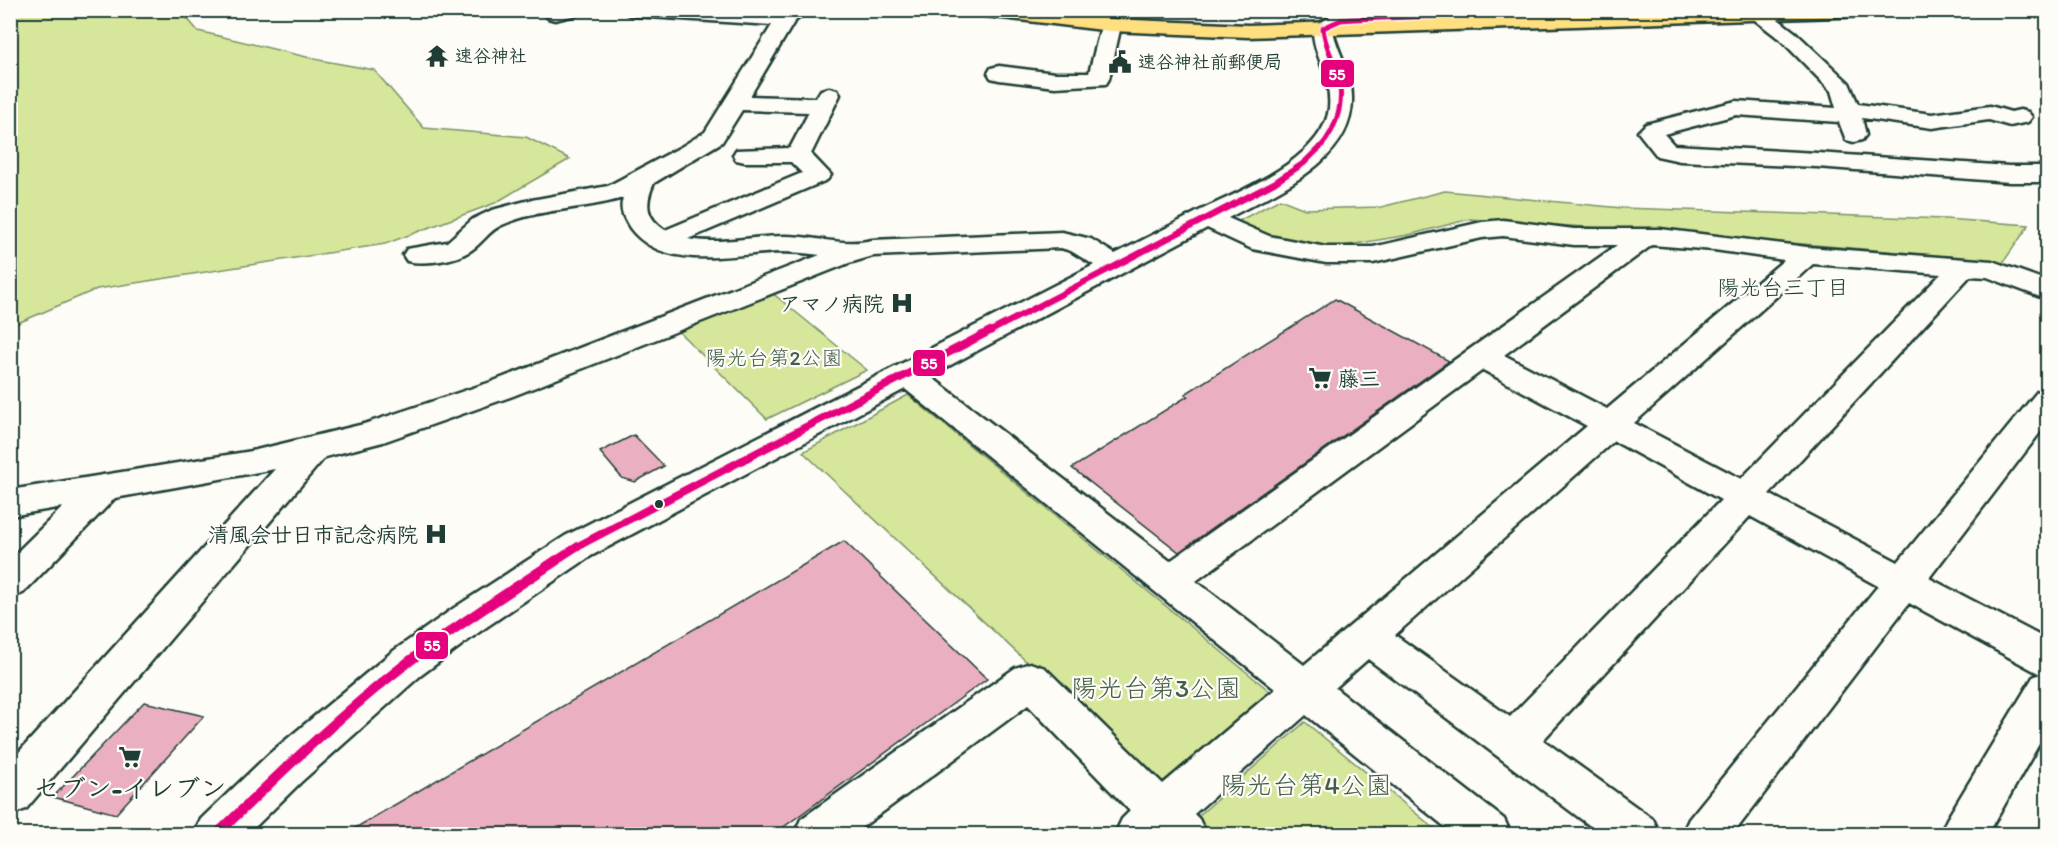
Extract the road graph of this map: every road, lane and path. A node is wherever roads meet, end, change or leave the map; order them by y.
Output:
1 (634, 10) edge
2 (985, 10) edge
3 (1048, 10) edge
4 (1619, 10) edge
5 (1869, 10) edge
6 (1755, 12) edge
7 (793, 14) edge
8 (1325, 26) edge
9 (1110, 30) dead end
10 (999, 73) dead end
11 (735, 104) junction
12 (1849, 112) junction
13 (2020, 117) dead end
14 (745, 155) dead end
15 (798, 155) junction
16 (1860, 163) junction
17 (2048, 174) edge
18 (644, 178) junction
19 (1206, 218) junction
20 (1646, 237) junction
21 (661, 241) junction
22 (855, 252) junction
23 (417, 255) dead end
24 (1807, 255) junction
25 (1115, 266) junction
26 (1964, 266) junction
27 (2048, 291) edge
28 (1482, 356) junction
29 (907, 374) junction
30 (2048, 399) edge
31 (1610, 425) junction
32 (313, 449) junction
33 (104, 488) junction
34 (1745, 498) junction
35 (10, 503) edge
36 (1169, 581) junction
37 (1903, 583) junction
38 (10, 584) edge
39 (1366, 636) junction
40 (2048, 660) edge
41 (1305, 689) junction
42 (2048, 689) edge
43 (1513, 743) junction
44 (10, 795) edge
45 (1161, 827) edge
46 (217, 834) edge
47 (817, 834) edge
48 (1488, 834) edge
49 (1637, 834) edge
50 (1705, 834) edge
51 (1963, 834) edge

1 - 7 street
2 - 8 highway
3 - 8 highway
4 - 8 highway
5 - 6 highway
6 - 8 highway
6 - 12 street
7 - 11 street
8 - 19 street
9 - 10 street
11 - 15 street
11 - 18 street
12 - 13 street
12 - 16 street
12 - 16 street
14 - 15 street
15 - 21 street
16 - 17 street
18 - 21 street
18 - 23 street
19 - 20 street
19 - 25 street
20 - 24 street
20 - 28 street
21 - 22 street
22 - 25 street
22 - 32 street
24 - 26 street
24 - 31 street
25 - 29 street
26 - 27 street
26 - 34 street
28 - 31 street
28 - 36 street
29 - 36 street
29 - 46 street
30 - 37 street
31 - 34 street
31 - 39 street
32 - 33 street
32 - 44 street
33 - 35 street
33 - 38 street
34 - 37 street
34 - 43 street
36 - 41 street
37 - 40 street
37 - 50 street
39 - 41 street
39 - 43 street
41 - 45 street
41 - 48 street
42 - 51 street
43 - 49 street
45 - 47 street

